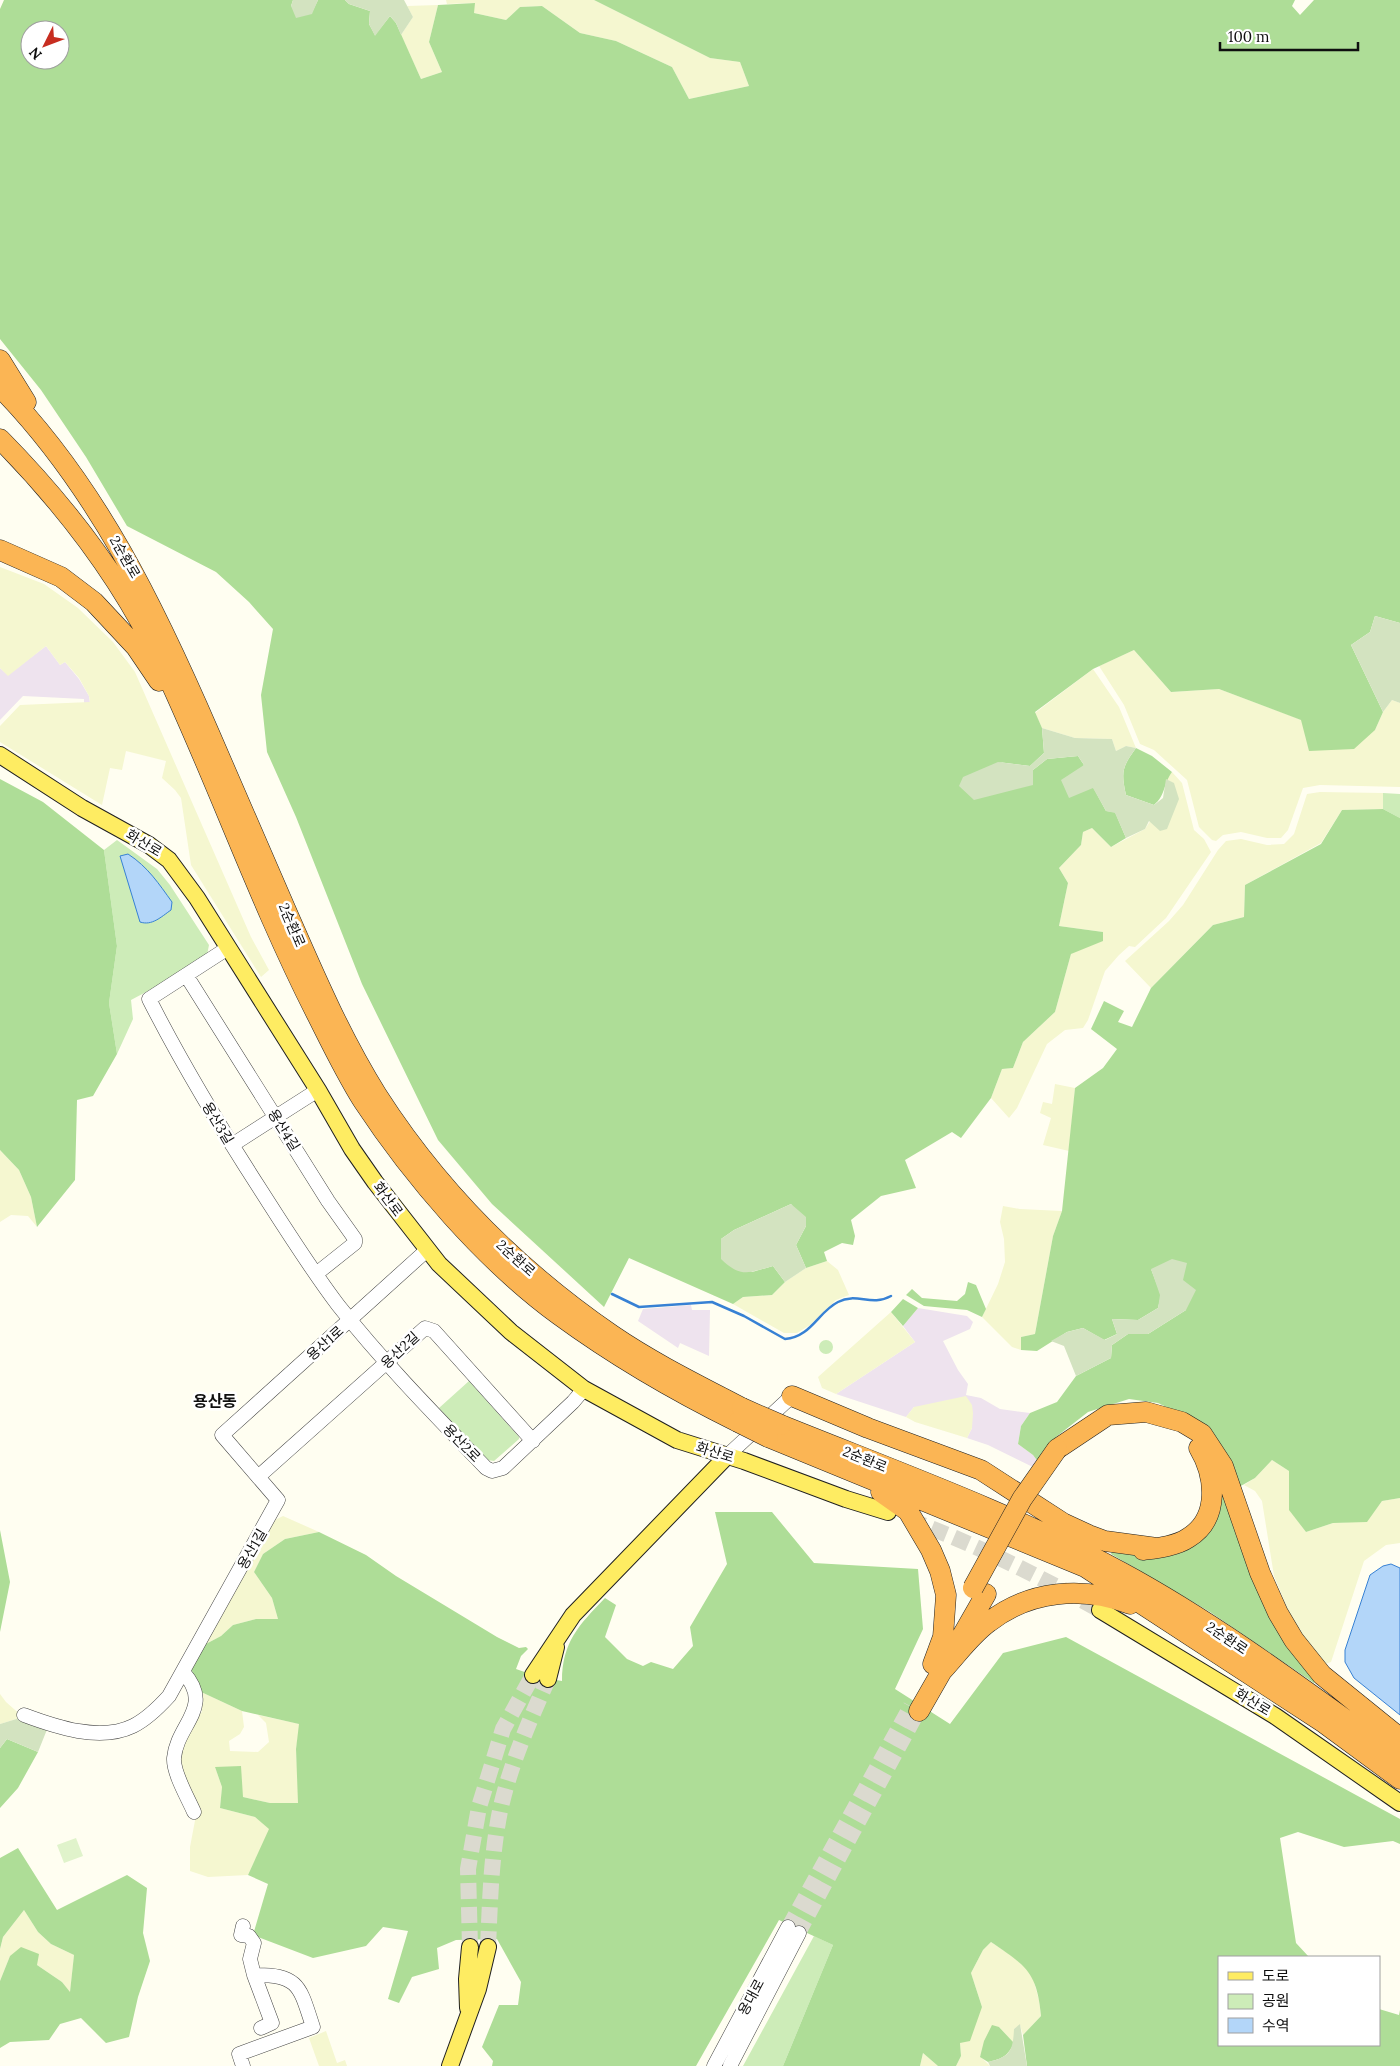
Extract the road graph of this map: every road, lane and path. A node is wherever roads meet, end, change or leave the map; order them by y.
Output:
1 (0, 360) edge
2 (0, 387) edge
3 (0, 438) edge
4 (57, 453) junction
5 (0, 550) edge
6 (182, 710) junction
7 (0, 755) edge
8 (228, 948) junction
9 (186, 975) junction
10 (318, 1090) junction
11 (276, 1117) junction
12 (232, 1145) junction
13 (427, 1250) junction
14 (316, 1274) junction
15 (351, 1319) junction
16 (387, 1362) junction
17 (584, 1389) junction
18 (792, 1396) joint
19 (740, 1415) junction
20 (774, 1431) junction
21 (222, 1435) joint
22 (533, 1441) junction
23 (798, 1448) junction
24 (1063, 1453) junction
25 (727, 1456) junction
26 (258, 1477) junction
27 (888, 1512) dead end
28 (1065, 1543) junction
29 (1157, 1548) junction
30 (1100, 1610) tunnel mouth
31 (937, 1668) junction
32 (183, 1672) junction
33 (540, 1677) tunnel mouth
34 (914, 1708) tunnel mouth
35 (24, 1715) dead end
36 (1400, 1738) edge
37 (1400, 1759) edge
38 (1400, 1779) edge
39 (1400, 1784) edge
40 (1400, 1803) edge
41 (194, 1812) dead end
42 (243, 1926) dead end
43 (470, 1947) tunnel mouth
44 (488, 1947) tunnel mouth
45 (254, 1974) junction
46 (468, 2013) junction
47 (261, 2028) dead end
48 (243, 2066) edge
49 (450, 2066) edge
50 (714, 2066) edge
51 (730, 2066) edge

1 - 4 highway
2 - 4 highway, 2순환로
3 - 6 highway, 2순환로
4 - 19 highway, 2순환로
5 - 6 highway
6 - 19 highway, 2순환로
7 - 8 main road, 화산로
8 - 9 street, 용산3길
8 - 10 main road, 화산로
9 - 11 street, 용산4길
9 - 12 street, 용산3길
10 - 11 street
10 - 13 main road, 화산로
11 - 12 street
11 - 14 street, 용산4길
12 - 14 street, 용산3길
13 - 15 street, 용산1로
13 - 17 main road, 화산로
14 - 15 street, 용산3길
15 - 16 street, 용산2로
15 - 21 street, 용산1로
16 - 22 street, 용산2로
16 - 22 street, 용산2길
16 - 26 street, 용산2길
17 - 22 street, 용산2로
17 - 25 main road, 화산로
18 - 25 street
18 - 29 highway
19 - 20 highway, 2순환로, bridge
20 - 23 highway, 2순환로
20 - 28 highway, 2순환로
21 - 26 street, 용산1길
23 - 31 highway
23 - 38 highway, 2순환로
24 - 29 highway
24 - 31 highway, bridge
24 - 36 highway
25 - 27 main road, 화산로
25 - 33 main road
26 - 32 street, 용산1길
28 - 29 highway
28 - 37 highway, 2순환로
30 - 40 main road, 화산로
31 - 34 highway
31 - 39 highway
32 - 35 street, 용산1길
32 - 41 street
42 - 45 street
43 - 46 main road
44 - 46 main road
45 - 47 street
45 - 48 street
46 - 49 main road
50 - 51 street, 용대로

